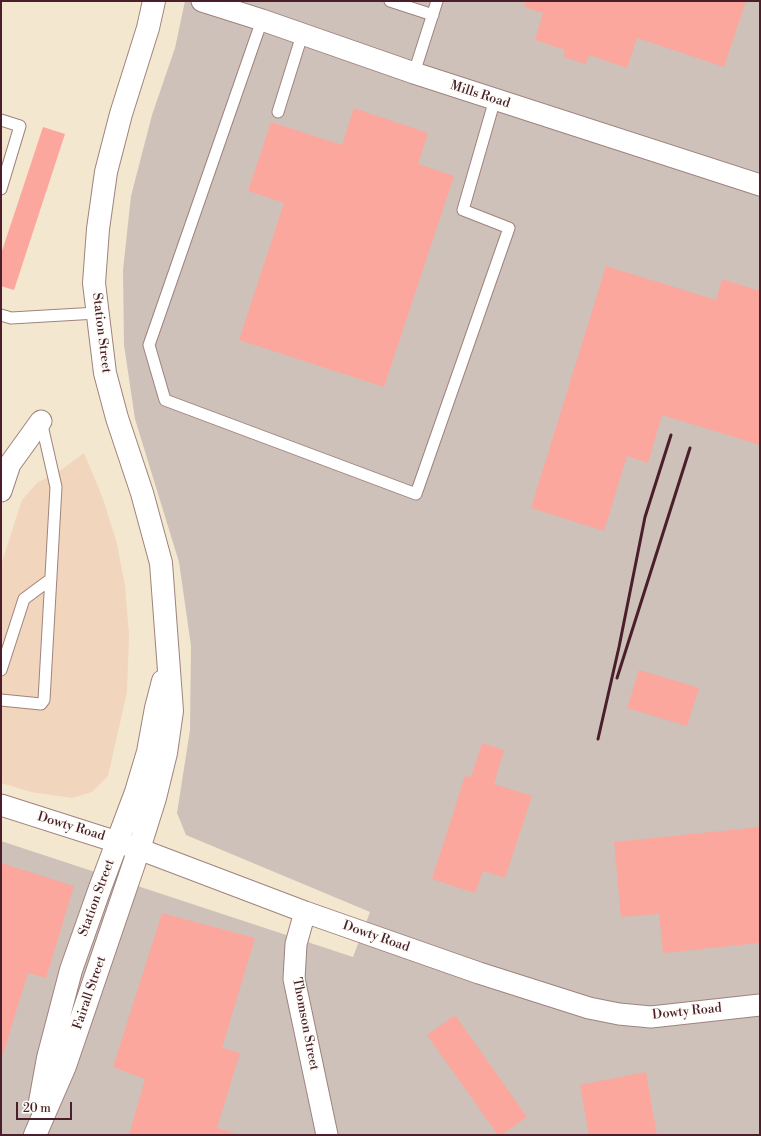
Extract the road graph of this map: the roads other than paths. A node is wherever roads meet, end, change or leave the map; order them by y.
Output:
1 (154, 1) edge
2 (202, 1) edge
3 (390, 1) edge
4 (437, 1) edge
5 (433, 15) junction
6 (262, 20) junction
7 (302, 34) junction
8 (414, 73) junction
9 (494, 99) junction
10 (278, 112) dead end
11 (1, 120) edge
12 (760, 185) edge
13 (1, 189) edge
14 (97, 313) junction
15 (1, 315) edge
16 (41, 421) joint
17 (1, 491) edge
18 (51, 579) junction
19 (168, 664) junction
20 (1, 670) edge
21 (1, 700) edge
22 (1, 805) edge
23 (118, 842) junction
24 (139, 849) junction
25 (305, 912) junction
26 (760, 1005) edge
27 (34, 1135) edge
28 (327, 1135) edge

1 - 14 street, Station Street
2 - 6 street, Mills Road
3 - 5 lane
4 - 5 lane
5 - 8 lane
6 - 7 street, Mills Road
6 - 9 lane
7 - 8 street, Mills Road
7 - 10 lane
8 - 9 street, Mills Road
9 - 12 street, Mills Road
11 - 13 lane
14 - 15 lane
14 - 19 street, Station Street
16 - 17 street
16 - 18 lane
18 - 20 lane
18 - 21 lane
19 - 23 street, Station Street
19 - 24 street, Station Street
22 - 23 street, Dowty Road
23 - 24 street, Dowty Road
23 - 27 street, Station Street
24 - 25 street, Dowty Road
24 - 27 street, Fairall Street
25 - 26 street, Dowty Road
25 - 28 street, Thomson Street

